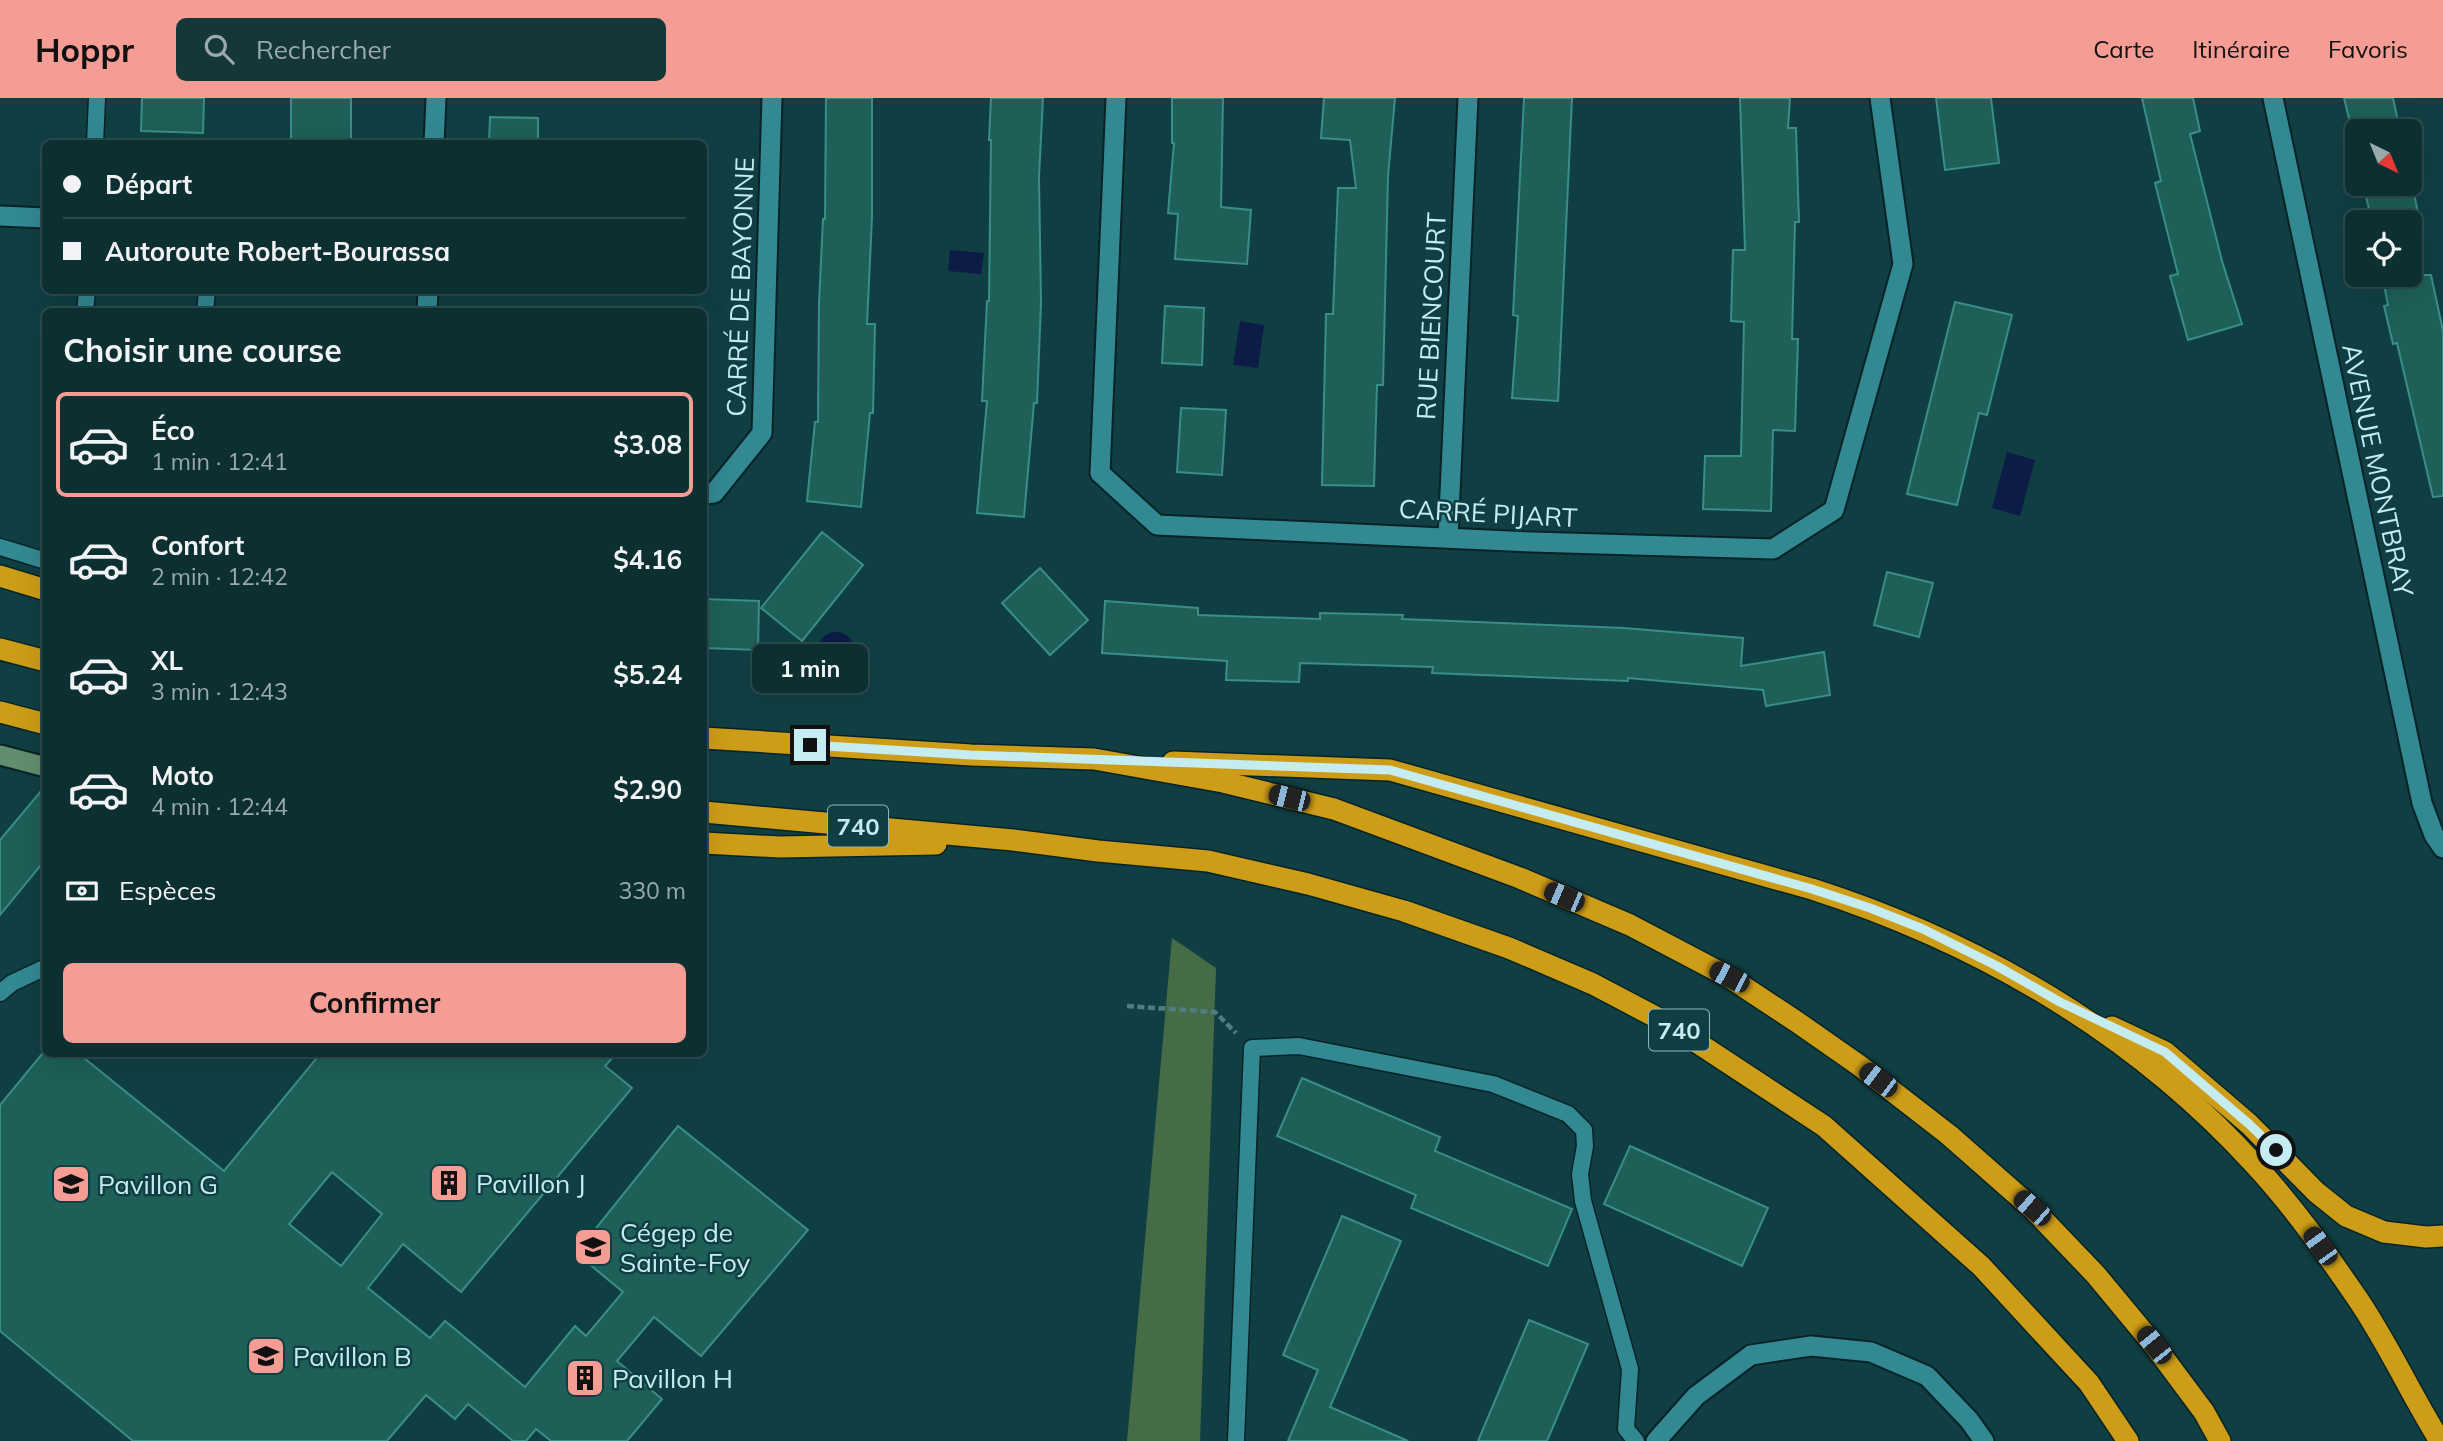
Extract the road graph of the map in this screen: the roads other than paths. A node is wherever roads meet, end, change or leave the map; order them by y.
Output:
1 (97, 98) edge
2 (436, 98) edge
3 (772, 98) edge
4 (1116, 98) edge
5 (1468, 98) edge
6 (1880, 98) edge
7 (2273, 98) edge
8 (95, 140) edge
9 (434, 140) edge
10 (0, 216) edge
11 (42, 218) edge
12 (707, 494) edge
13 (1448, 537) junction
14 (0, 547) edge
15 (42, 560) edge
16 (0, 576) edge
17 (42, 589) edge
18 (0, 649) edge
19 (42, 661) edge
20 (0, 712) edge
21 (42, 723) edge
22 (707, 738) edge
23 (0, 755) edge
24 (1094, 759) junction
25 (42, 766) edge
26 (707, 812) edge
27 (1013, 840) junction
28 (707, 843) edge
29 (2443, 848) edge
30 (42, 969) edge
31 (0, 993) edge
32 (2060, 1002) junction
33 (2443, 1236) edge
34 (1236, 1441) edge
35 (1636, 1441) edge
36 (1656, 1441) edge
37 (1984, 1441) edge
38 (2128, 1441) edge
39 (2220, 1441) edge
40 (2440, 1441) edge

1 - 8 lane
2 - 9 street
3 - 12 street, CARRÉ DE BAYONNE
4 - 13 street, CARRÉ PIJART
5 - 13 street, RUE BIENCOURT
6 - 13 street, CARRÉ PIJART
7 - 29 street, AVENUE MONTBRAY
10 - 11 street
14 - 15 lane
16 - 17 highway
18 - 19 highway
20 - 21 highway
22 - 24 highway, 740
23 - 25 main road
24 - 32 highway
24 - 39 highway, 740
26 - 27 highway, 740
27 - 28 highway
27 - 38 highway, 740
30 - 31 lane
32 - 33 highway
32 - 40 highway
34 - 35 lane
36 - 37 street

